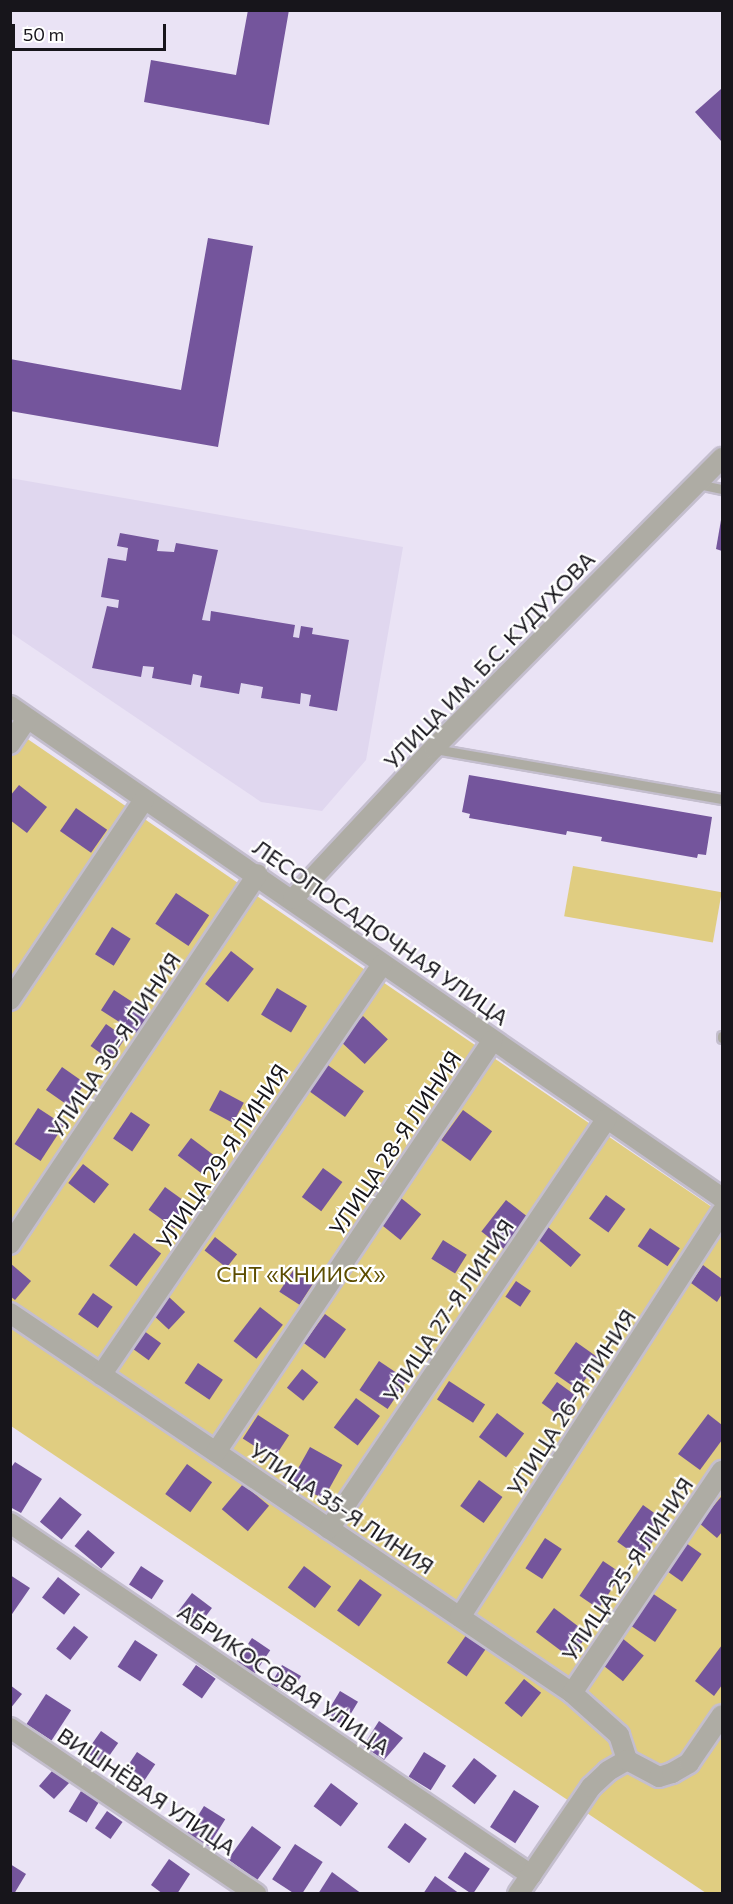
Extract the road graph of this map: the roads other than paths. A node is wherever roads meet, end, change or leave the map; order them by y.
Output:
1 (723, 458) edge
2 (696, 484) junction
3 (723, 489) edge
4 (10, 706) edge
5 (27, 719) junction
6 (10, 744) edge
7 (434, 748) junction
8 (723, 799) edge
9 (144, 800) junction
10 (258, 874) junction
11 (293, 899) junction
12 (382, 964) junction
13 (10, 1000) edge
14 (493, 1040) junction
15 (607, 1119) junction
16 (723, 1198) edge
17 (723, 1212) edge
18 (10, 1244) edge
19 (10, 1313) edge
20 (101, 1375) junction
21 (216, 1452) junction
22 (723, 1471) edge
23 (10, 1523) edge
24 (329, 1529) junction
25 (460, 1617) junction
26 (572, 1693) junction
27 (723, 1715) edge
28 (10, 1728) edge
29 (627, 1760) junction
30 (531, 1875) junction
31 (256, 1893) edge
32 (518, 1893) edge

1 - 2 street, УЛИЦА ИМ. Б.С. КУДУХОВА
2 - 3 lane
2 - 7 street, УЛИЦА ИМ. Б.С. КУДУХОВА
4 - 5 street, ЛЕСОПОСАДОЧНАЯ УЛИЦА
5 - 6 street
5 - 9 street, ЛЕСОПОСАДОЧНАЯ УЛИЦА
7 - 8 lane
7 - 11 street, УЛИЦА ИМ. Б.С. КУДУХОВА
9 - 10 street, ЛЕСОПОСАДОЧНАЯ УЛИЦА
9 - 13 street
10 - 11 street, ЛЕСОПОСАДОЧНАЯ УЛИЦА
10 - 18 street, УЛИЦА 30-Я ЛИНИЯ
11 - 12 street, ЛЕСОПОСАДОЧНАЯ УЛИЦА
12 - 14 street, ЛЕСОПОСАДОЧНАЯ УЛИЦА
12 - 20 street, УЛИЦА 29-Я ЛИНИЯ
14 - 15 street, ЛЕСОПОСАДОЧНАЯ УЛИЦА
14 - 21 street, УЛИЦА 28-Я ЛИНИЯ
15 - 16 street, ЛЕСОПОСАДОЧНАЯ УЛИЦА
15 - 24 street, УЛИЦА 27-Я ЛИНИЯ
17 - 25 street, УЛИЦА 26-Я ЛИНИЯ
19 - 20 street, УЛИЦА 35-Я ЛИНИЯ
20 - 21 street, УЛИЦА 35-Я ЛИНИЯ
21 - 24 street, УЛИЦА 35-Я ЛИНИЯ
22 - 26 street, УЛИЦА 25-Я ЛИНИЯ
23 - 30 street, АБРИКОСОВАЯ УЛИЦА
24 - 25 street, УЛИЦА 35-Я ЛИНИЯ
25 - 26 street, УЛИЦА 35-Я ЛИНИЯ
26 - 29 street, УЛИЦА 35-Я ЛИНИЯ
27 - 29 street
28 - 31 street, ВИШНЁВАЯ УЛИЦА
29 - 30 street
30 - 32 street

